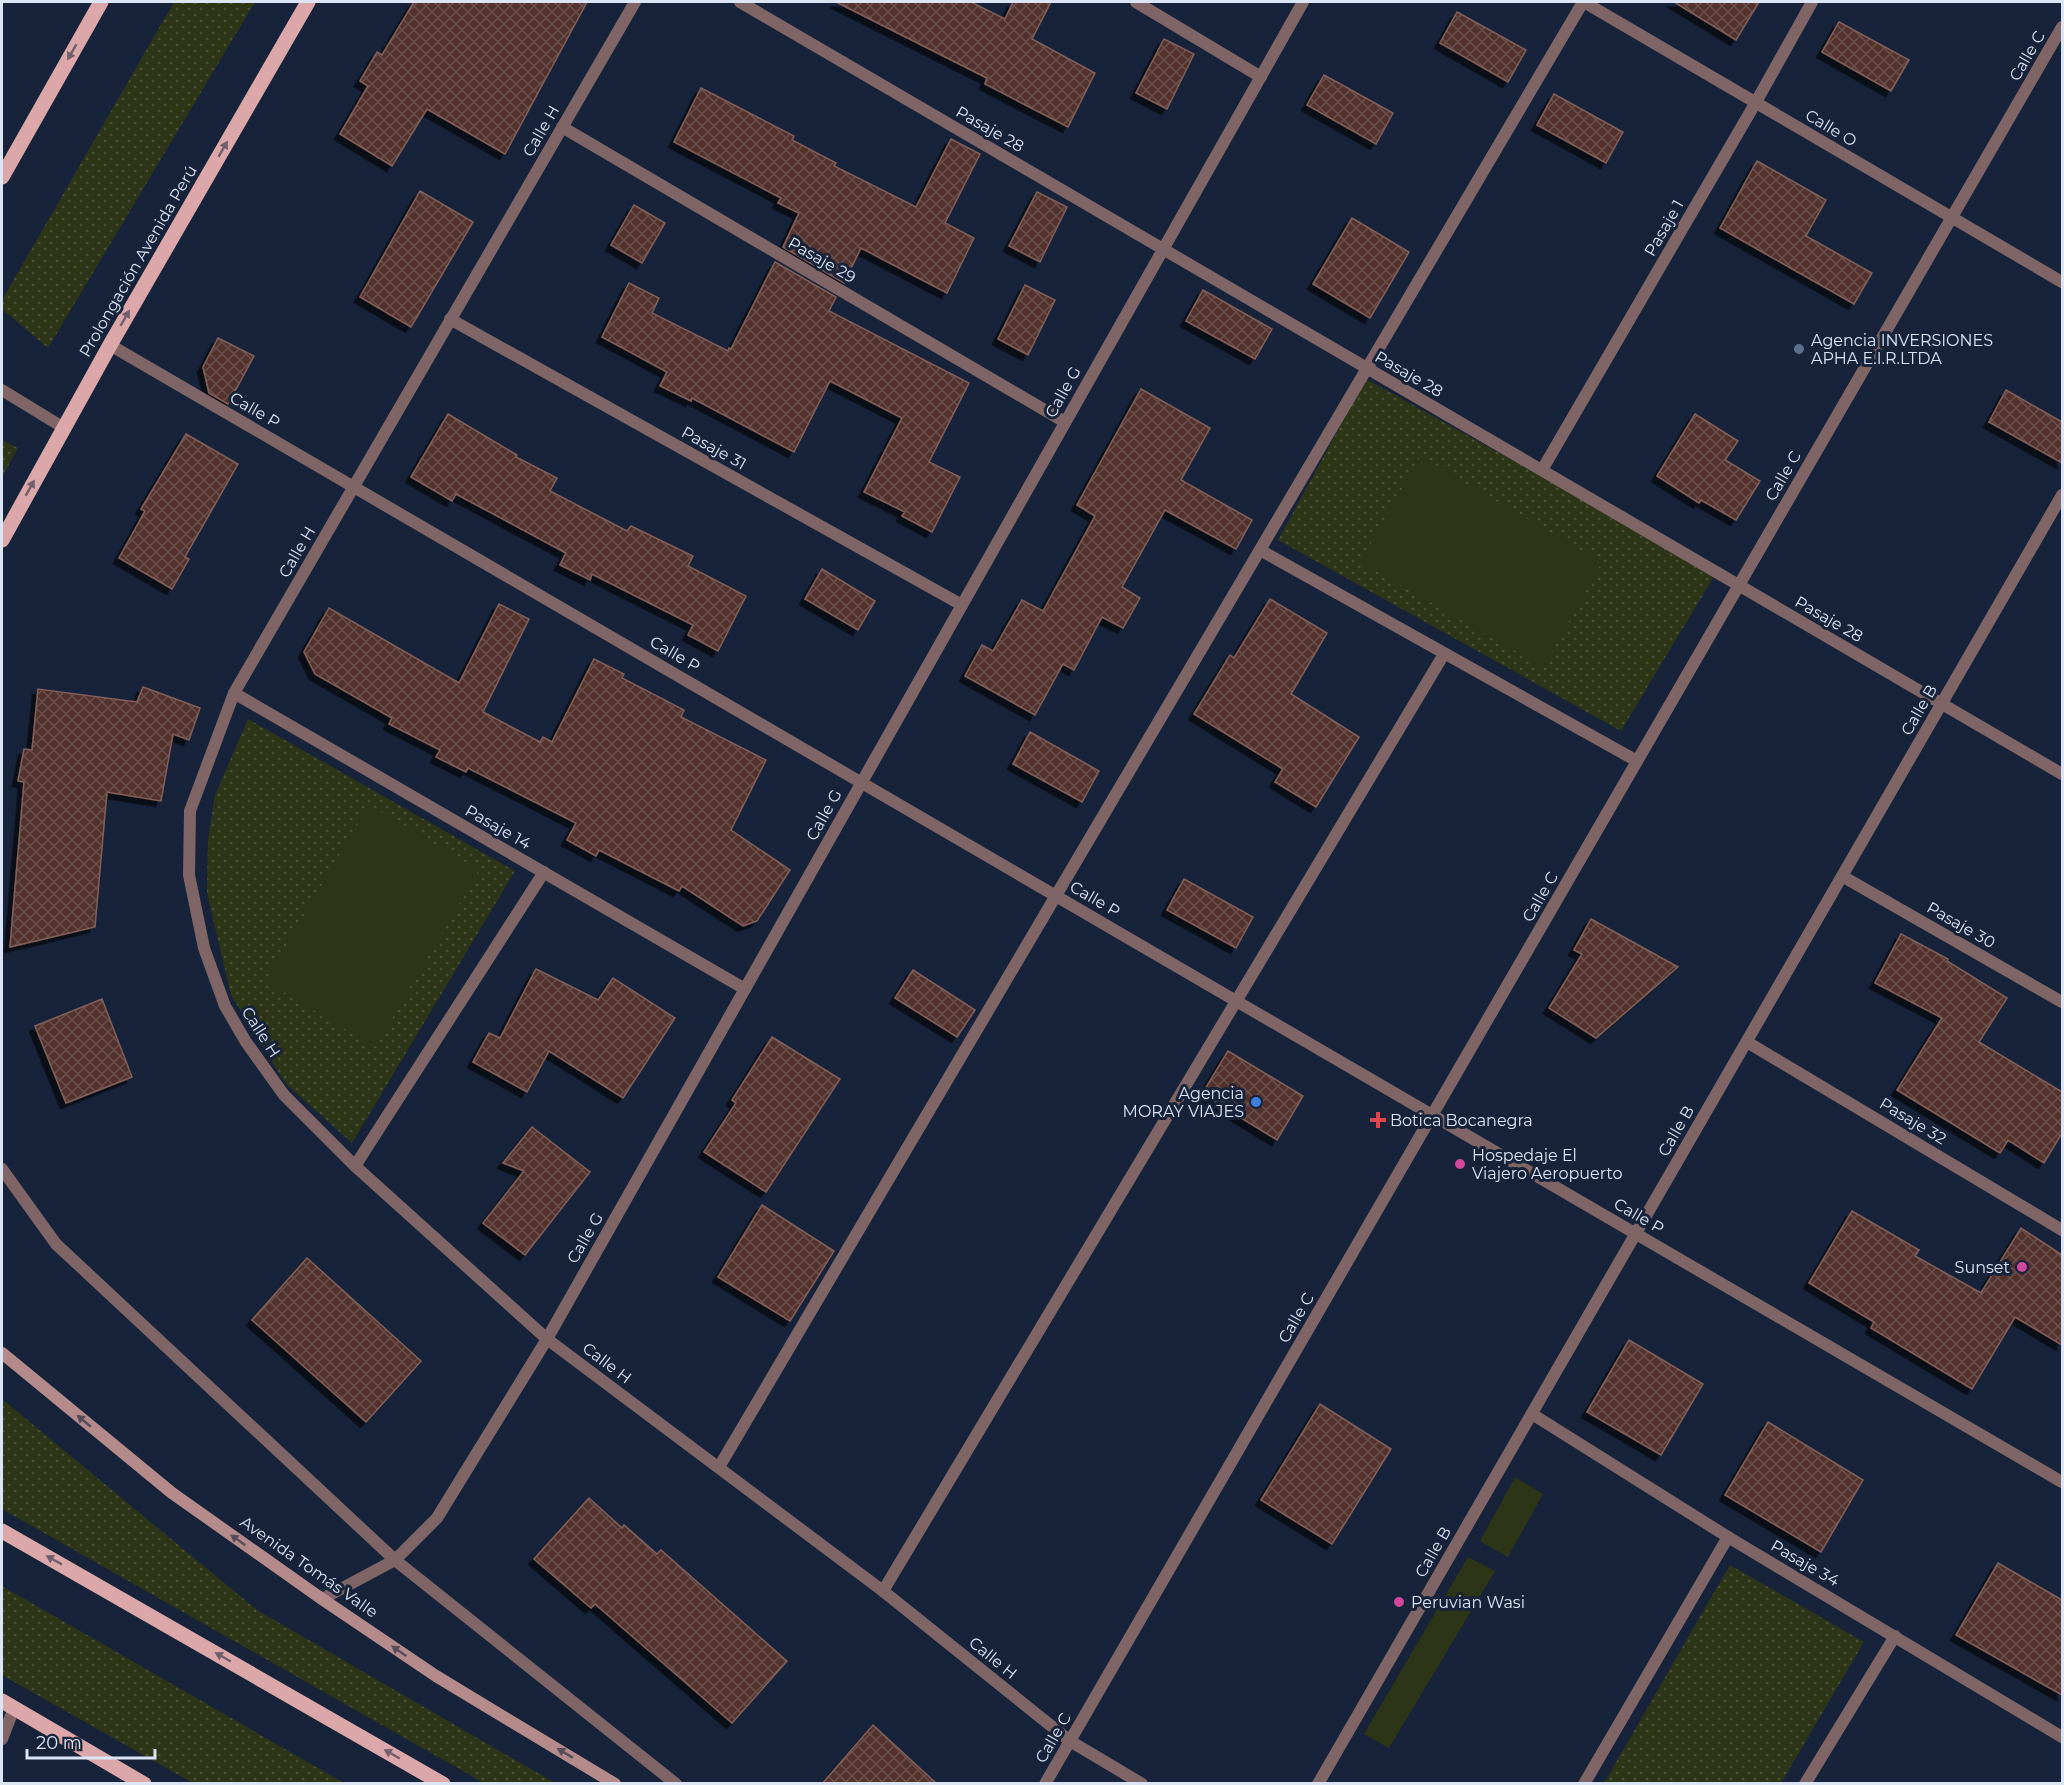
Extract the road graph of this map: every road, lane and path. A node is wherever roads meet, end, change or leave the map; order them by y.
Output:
1 (101, 2) edge
2 (308, 2) edge
3 (635, 2) edge
4 (740, 2) edge
5 (1136, 2) edge
6 (1303, 2) edge
7 (1584, 2) edge
8 (1812, 2) edge
9 (2062, 27) edge
10 (1261, 77) junction
11 (1756, 102) junction
12 (562, 127) junction
13 (2, 177) edge
14 (1952, 218) junction
15 (1163, 249) junction
16 (2062, 282) edge
17 (450, 319) junction
18 (110, 345) junction
19 (1367, 368) junction
20 (2, 390) edge
21 (1065, 422) junction
22 (64, 428) junction
23 (1542, 471) junction
24 (354, 486) junction
25 (2062, 495) edge
26 (2058, 512) edge
27 (2, 540) edge
28 (1260, 550) junction
29 (1739, 586) junction
30 (962, 605) junction
31 (1444, 654) junction
32 (234, 693) junction
33 (1942, 704) junction
34 (1637, 761) junction
35 (2062, 774) edge
36 (862, 782) junction
37 (544, 872) junction
38 (1842, 876) junction
39 (1056, 895) junction
40 (745, 989) junction
41 (1236, 1000) junction
42 (2062, 1002) edge
43 (1747, 1042) junction
44 (1433, 1115) junction
45 (355, 1166) junction
46 (2, 1169) edge
47 (2062, 1230) edge
48 (1636, 1233) junction
49 (547, 1339) junction
50 (2, 1353) edge
51 (1532, 1414) junction
52 (719, 1467) junction
53 (2062, 1482) edge
54 (2, 1531) edge
55 (1728, 1537) junction
56 (395, 1560) junction
57 (883, 1591) junction
58 (322, 1599) junction
59 (1895, 1635) junction
60 (8, 1705) edge
61 (2062, 1737) edge
62 (2, 1739) edge
63 (1070, 1740) junction
64 (144, 1784) edge
65 (443, 1784) edge
66 (615, 1784) edge
67 (676, 1784) edge
68 (1045, 1784) edge
69 (1142, 1784) edge
70 (1318, 1784) edge
71 (1584, 1784) edge
72 (1805, 1784) edge

1 -> 13 main road
18 -> 2 main road, Prolongación Avenida Perú
3 - 12 street, Calle H
4 - 15 street, Pasaje 28
5 - 10 street
6 - 10 street, Calle G
7 - 11 street, Calle O
7 - 19 street
8 - 11 street, Pasaje 1
9 - 14 street, Calle C
10 - 15 street, Calle G
11 - 14 street, Calle O
11 - 23 street, Pasaje 1
12 - 17 street, Calle H
12 - 21 street, Pasaje 29
14 - 16 street, Calle O
14 - 29 street, Calle C
15 - 19 street, Pasaje 28
15 - 21 street, Calle G
17 - 24 street, Calle H
17 - 30 street, Pasaje 31
18 - 22 main road, Prolongación Avenida Perú
18 - 24 street, Calle P
19 - 23 street, Pasaje 28
19 - 28 street
20 - 22 street
21 - 30 street, Calle G
27 -> 22 main road, Prolongación Avenida Perú
23 - 29 street, Pasaje 28
24 - 32 street, Calle H
24 - 36 street, Calle P
25 - 26 street, Calle B
26 - 33 street, Calle B
28 - 31 street
28 - 39 street
29 - 33 street, Pasaje 28
29 - 34 street, Calle C
30 - 36 street, Calle G
31 - 34 street
31 - 41 street
32 - 37 street, Pasaje 14
32 - 45 street, Calle H
33 - 35 street, Pasaje 28
33 - 38 street, Calle B
34 - 44 street, Calle C
36 - 39 street, Calle P
36 - 40 street, Calle G
37 - 40 street, Pasaje 14
37 - 45 street
38 - 42 street, Pasaje 30
38 - 43 street, Calle B
39 - 41 street, Calle P
39 - 52 street
40 - 49 street, Calle G
41 - 44 street, Calle P
41 - 57 street
43 - 47 street, Pasaje 32
43 - 48 street, Calle B
44 - 48 street, Calle P
44 - 63 street, Calle C
45 - 49 street, Calle H
46 - 56 street
48 - 51 street, Calle B
48 - 53 street, Calle P
49 - 52 street, Calle H
49 - 56 street, Calle G
58 -> 50 main road, Avenida Tomás Valle
51 - 55 street, Pasaje 34
51 - 70 street, Calle B
52 - 57 street, Calle H
65 -> 54 main road
55 - 59 street, Pasaje 34
55 - 71 street
56 - 58 street, Calle G
56 - 67 street
57 - 63 street, Calle H
66 -> 58 main road, Avenida Tomás Valle
59 - 61 street, Pasaje 34
59 - 72 street
60 - 62 street
60 - 64 main road
63 - 68 street, Calle C
63 - 69 street, Calle H

